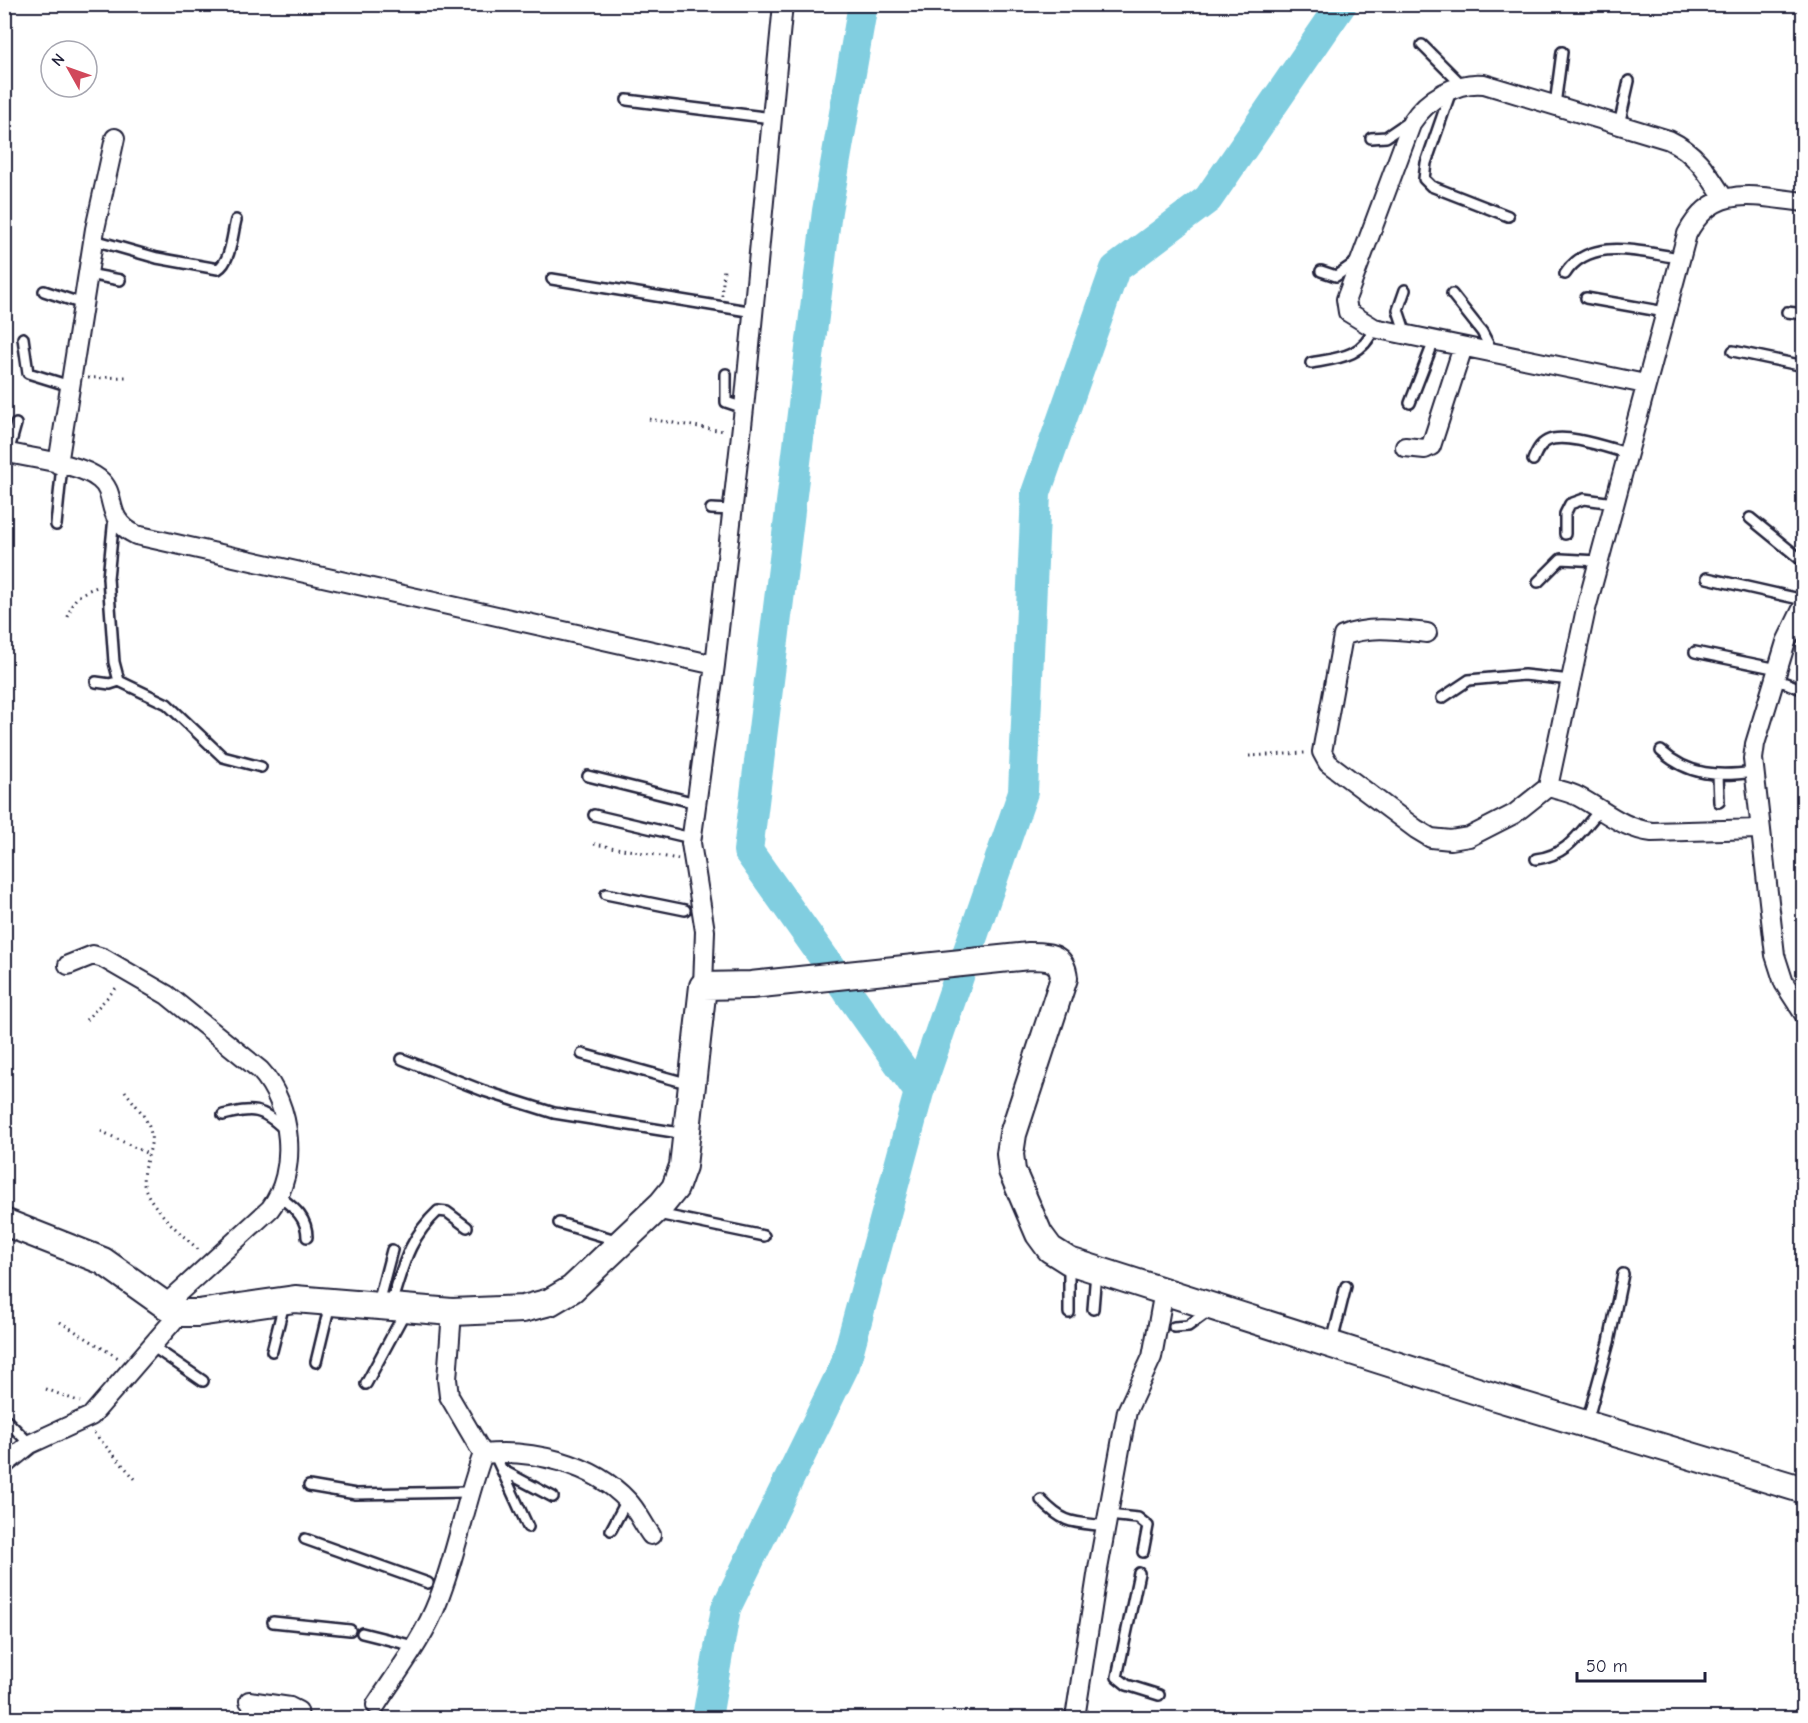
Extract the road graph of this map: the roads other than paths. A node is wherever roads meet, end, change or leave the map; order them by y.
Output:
1 (783, 4) edge
2 (1422, 45) dead end
3 (1562, 52) dead end
4 (1629, 81) dead end
5 (1456, 88) junction
6 (627, 100) dead end
7 (1555, 105) junction
8 (1419, 112) junction
9 (772, 118) junction
10 (1619, 124) junction
11 (115, 138) dead end
12 (1371, 138) dead end
13 (1723, 197) junction
14 (1803, 202) edge
15 (1508, 216) dead end
16 (236, 220) dead end
17 (94, 240) junction
18 (1362, 257) junction
19 (1680, 258) junction
20 (1321, 271) dead end
21 (88, 274) junction
22 (1565, 274) dead end
23 (552, 279) dead end
24 (120, 280) dead end
25 (1406, 290) dead end
26 (44, 291) dead end
27 (1452, 294) dead end
28 (1586, 298) dead end
29 (83, 304) junction
30 (754, 312) junction
31 (1665, 312) junction
32 (1787, 312) dead end
33 (1803, 314) edge
34 (1374, 328) junction
35 (1407, 336) junction
36 (23, 338) dead end
37 (1434, 341) junction
38 (1463, 347) junction
39 (1732, 351) dead end
40 (1493, 353) junction
41 (1311, 363) dead end
42 (1803, 366) edge
43 (726, 374) dead end
44 (71, 382) junction
45 (1645, 384) junction
46 (1410, 403) dead end
47 (744, 408) junction
48 (16, 424) dead end
49 (1405, 447) dead end
50 (6, 453) edge
51 (1627, 453) junction
52 (1533, 460) dead end
53 (60, 464) junction
54 (1614, 503) junction
55 (711, 509) dead end
56 (732, 510) junction
57 (114, 517) junction
58 (1750, 518) dead end
59 (56, 525) dead end
60 (1565, 534) dead end
61 (1599, 561) junction
62 (1803, 562) edge
63 (1707, 578) dead end
64 (1538, 582) dead end
65 (1803, 600) edge
66 (1803, 605) edge
67 (1427, 633) dead end
68 (1695, 652) dead end
69 (715, 665) junction
70 (1776, 674) junction
71 (1571, 680) junction
72 (119, 681) junction
73 (96, 682) dead end
74 (1803, 690) edge
75 (1442, 698) dead end
76 (1661, 751) dead end
77 (261, 767) dead end
78 (1754, 772) junction
79 (1718, 774) junction
80 (588, 776) dead end
81 (1548, 787) junction
82 (1719, 802) dead end
83 (696, 803) junction
84 (1600, 810) junction
85 (594, 815) dead end
86 (1759, 829) junction
87 (691, 838) junction
88 (1536, 859) dead end
89 (606, 894) dead end
90 (684, 910) dead end
91 (68, 965) dead end
92 (703, 986) junction
93 (1803, 1014) edge
94 (582, 1054) dead end
95 (402, 1059) dead end
96 (692, 1085) junction
97 (223, 1115) dead end
98 (287, 1131) junction
99 (687, 1134) junction
100 (280, 1197) junction
101 (652, 1213) junction
102 (4, 1222) edge
103 (559, 1223) dead end
104 (468, 1227) dead end
105 (764, 1236) dead end
106 (307, 1237) dead end
107 (621, 1242) junction
108 (392, 1250) dead end
109 (1069, 1261) junction
110 (1096, 1269) junction
111 (1623, 1274) dead end
112 (1346, 1286) dead end
113 (1164, 1291) junction
114 (284, 1300) junction
115 (330, 1302) junction
116 (391, 1307) junction
117 (1214, 1307) junction
118 (172, 1309) junction
119 (1093, 1309) dead end
120 (453, 1311) junction
121 (1069, 1312) dead end
122 (1174, 1327) dead end
123 (1331, 1344) junction
124 (152, 1346) junction
125 (272, 1352) dead end
126 (316, 1362) dead end
127 (203, 1381) dead end
128 (366, 1384) dead end
129 (4, 1418) edge
130 (1586, 1424) junction
131 (30, 1444) junction
132 (488, 1454) junction
133 (4, 1465) edge
134 (502, 1470) junction
135 (309, 1486) dead end
136 (1803, 1490) edge
137 (468, 1492) junction
138 (553, 1497) dead end
139 (627, 1500) junction
140 (1041, 1500) dead end
141 (1107, 1521) junction
142 (528, 1527) dead end
143 (611, 1530) dead end
144 (651, 1535) dead end
145 (305, 1539) dead end
146 (1143, 1552) dead end
147 (1138, 1573) dead end
148 (436, 1585) junction
149 (273, 1622) dead end
150 (350, 1630) dead end
151 (362, 1633) dead end
152 (414, 1646) junction
153 (1159, 1695) dead end
154 (249, 1701) dead end
155 (376, 1705) dead end
156 (299, 1719) edge
157 (1076, 1719) edge

1 - 9 street
2 - 5 lane
3 - 7 lane
4 - 10 lane
5 - 7 street
5 - 8 street
5 - 15 lane
6 - 9 lane
7 - 10 street
8 - 12 lane
8 - 18 street
9 - 30 street
10 - 13 street
11 - 17 street
13 - 14 street
13 - 19 street
16 - 17 lane
17 - 21 street
18 - 20 lane
18 - 34 street
19 - 22 lane
19 - 31 street
21 - 24 lane
21 - 29 street
23 - 30 lane
25 - 35 lane
26 - 29 lane
27 - 40 lane
28 - 31 lane
29 - 44 street
30 - 47 street
31 - 45 street
32 - 33 lane
34 - 35 street
34 - 41 lane
35 - 37 street
36 - 44 lane
37 - 38 street
37 - 46 lane
38 - 40 street
38 - 49 street
39 - 42 lane
40 - 45 street
43 - 47 lane
44 - 53 street
45 - 51 street
47 - 56 street
48 - 50 lane
50 - 53 street
51 - 52 lane
51 - 54 street
53 - 57 street
53 - 59 lane
54 - 60 lane
54 - 61 street
55 - 56 lane
56 - 69 street
57 - 69 street
57 - 72 lane
58 - 62 lane
61 - 64 lane
61 - 71 street
63 - 65 lane
66 - 70 street
67 - 81 street
68 - 70 lane
69 - 83 street
70 - 74 lane
70 - 78 street
71 - 75 lane
71 - 81 street
72 - 73 lane
72 - 77 lane
76 - 79 lane
78 - 79 lane
78 - 86 street
79 - 82 lane
80 - 83 lane
81 - 84 street
83 - 87 street
84 - 86 street
84 - 88 lane
85 - 87 lane
86 - 93 street
87 - 92 street
89 - 90 lane
91 - 98 street
92 - 96 main road
92 - 109 main road
94 - 96 lane
95 - 99 lane
96 - 99 main road
97 - 98 lane
98 - 100 street
99 - 101 main road
100 - 106 lane
100 - 118 street
101 - 105 lane
101 - 107 main road
102 - 118 main road
103 - 107 lane
104 - 116 lane
107 - 120 main road
108 - 116 lane
109 - 110 main road
109 - 121 lane
110 - 113 main road
110 - 119 lane
111 - 130 lane
112 - 123 lane
113 - 117 main road
113 - 141 street
114 - 115 main road
114 - 118 main road
114 - 125 lane
115 - 116 main road
115 - 126 lane
116 - 120 main road
116 - 128 lane
117 - 122 lane
117 - 123 main road
118 - 124 street
120 - 132 street
123 - 130 main road
124 - 127 lane
124 - 131 street
129 - 131 lane
130 - 136 main road
131 - 133 street
132 - 134 lane
132 - 137 street
132 - 139 street
134 - 138 lane
134 - 142 lane
135 - 137 lane
137 - 148 street
139 - 143 lane
139 - 144 street
140 - 141 lane
141 - 146 lane
141 - 157 street
145 - 148 lane
147 - 153 lane
148 - 152 street
149 - 150 lane
151 - 152 lane
152 - 155 street
154 - 156 street

